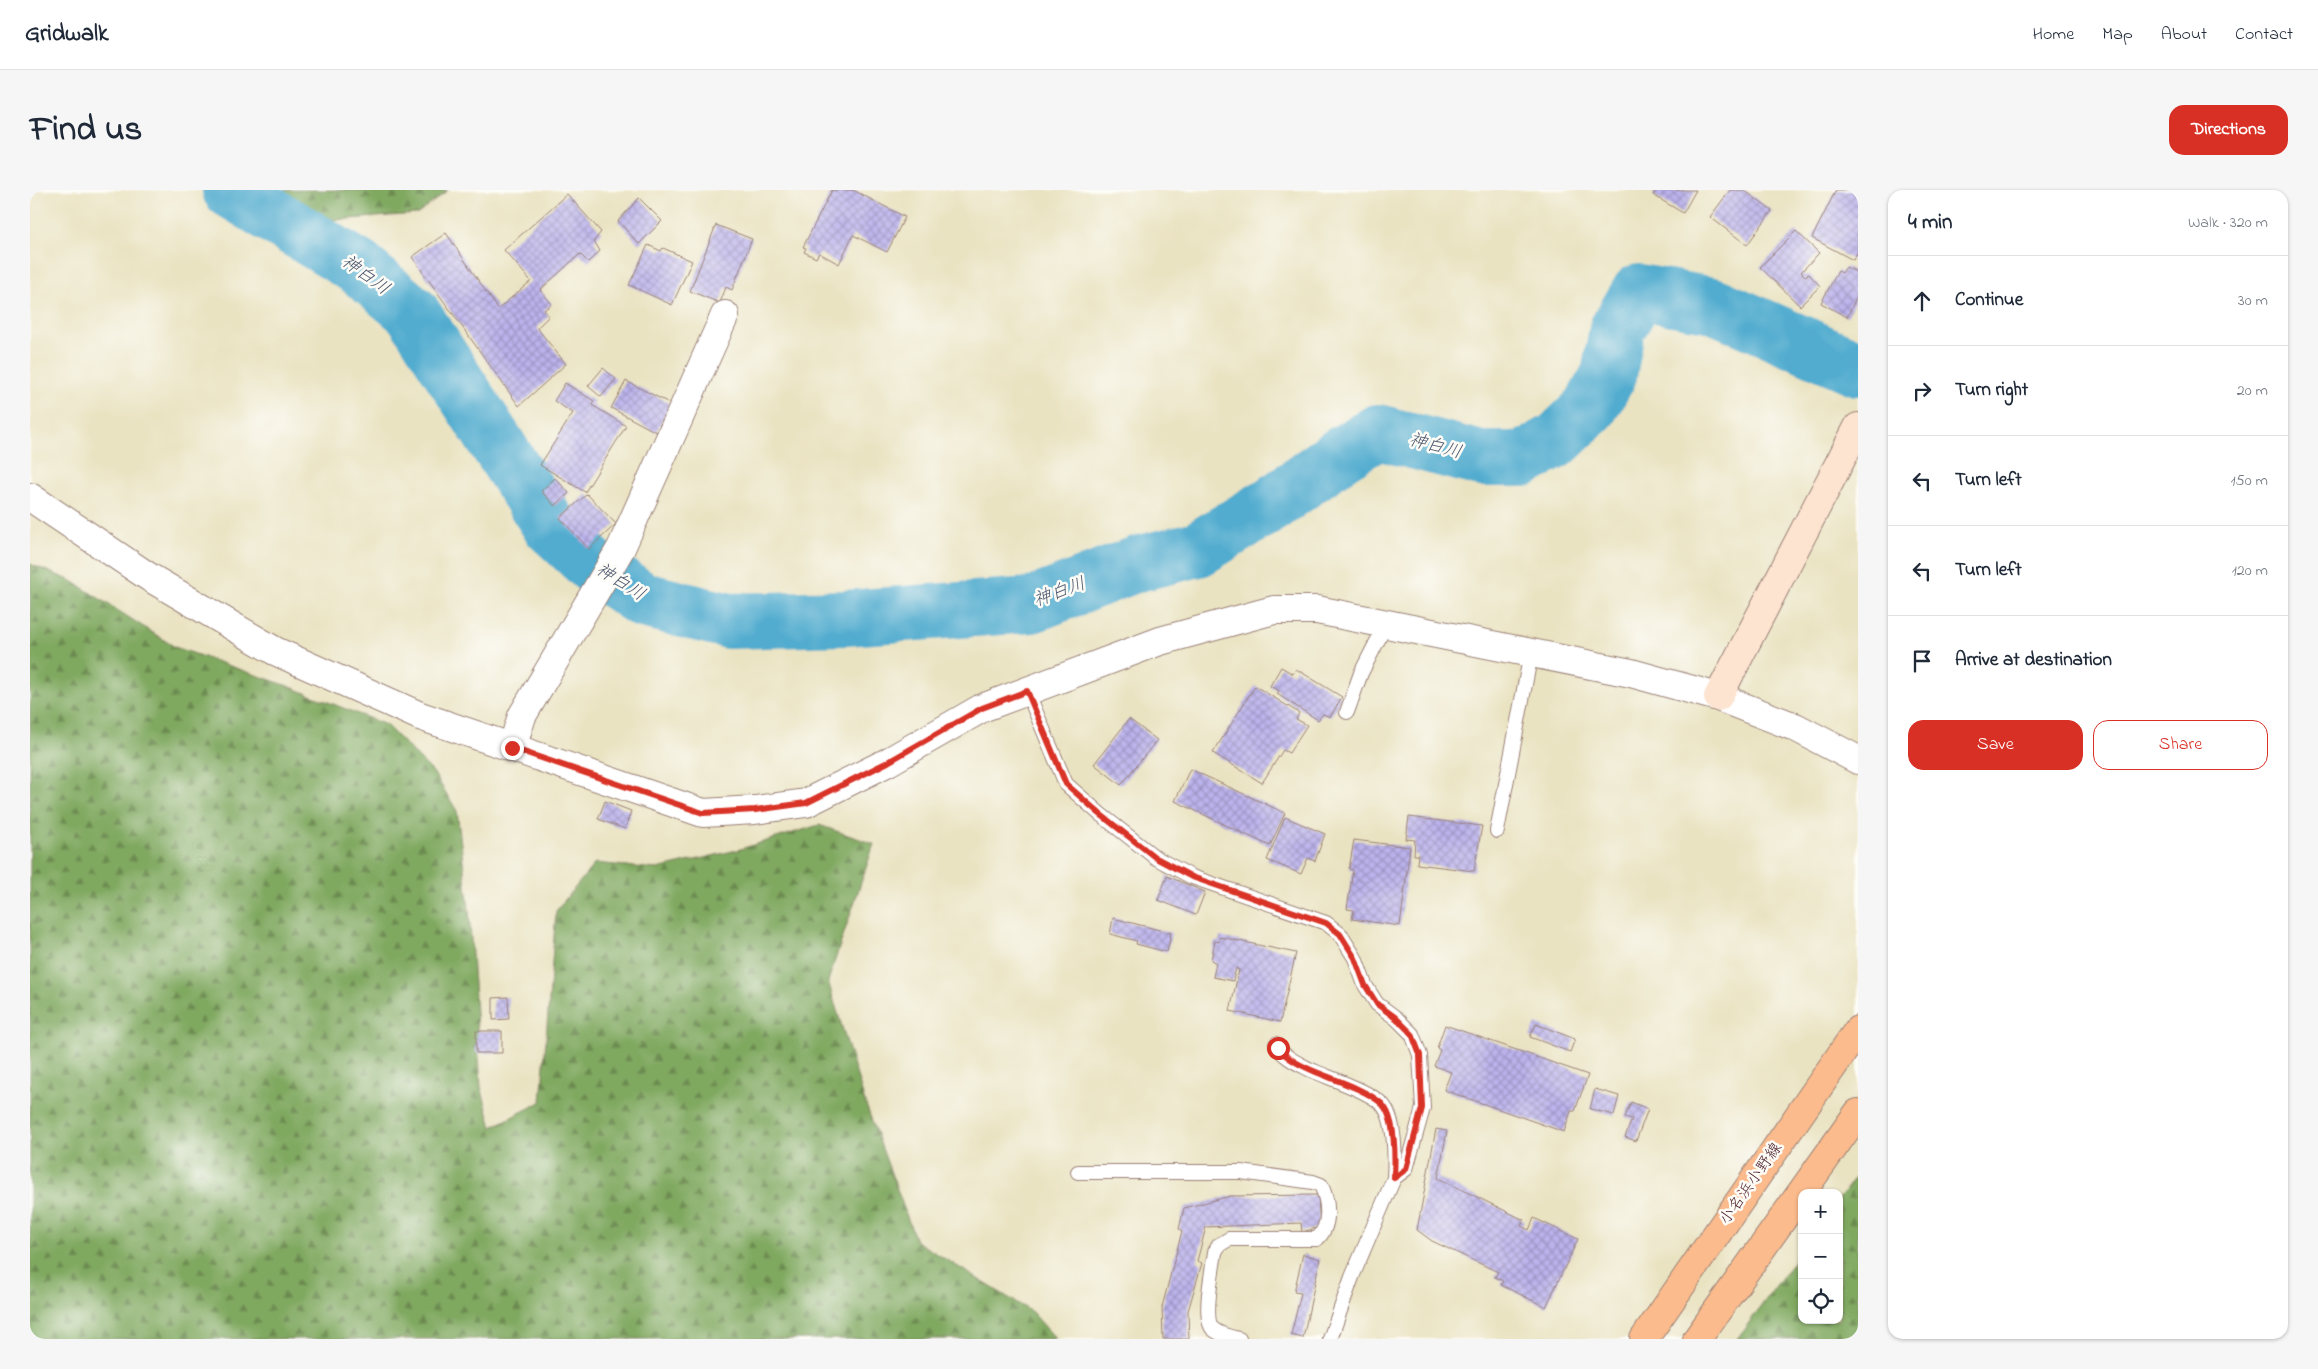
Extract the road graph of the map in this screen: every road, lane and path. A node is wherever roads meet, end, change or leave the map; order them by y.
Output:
1 (725, 315) dead end
2 (1858, 427) edge
3 (30, 497) edge
4 (1386, 624) junction
5 (1531, 653) junction
6 (1027, 691) junction
7 (1718, 697) junction
8 (1347, 712) dead end
9 (512, 748) junction
10 (1858, 760) edge
11 (1497, 831) dead end
12 (1858, 1030) edge
13 (1276, 1044) dead end
14 (1858, 1113) edge
15 (1078, 1172) dead end
16 (1394, 1178) junction
17 (1239, 1339) edge
18 (1330, 1339) edge
19 (1644, 1339) edge
20 (1697, 1339) edge

1 - 9 street
2 - 7 street
3 - 9 street
4 - 5 street
4 - 6 street
4 - 8 lane
5 - 7 street
5 - 11 lane
6 - 9 street
6 - 16 lane
7 - 10 street
12 - 19 main road, 小名浜小野線
13 - 16 lane
14 - 20 main road
15 - 17 lane
16 - 18 lane

